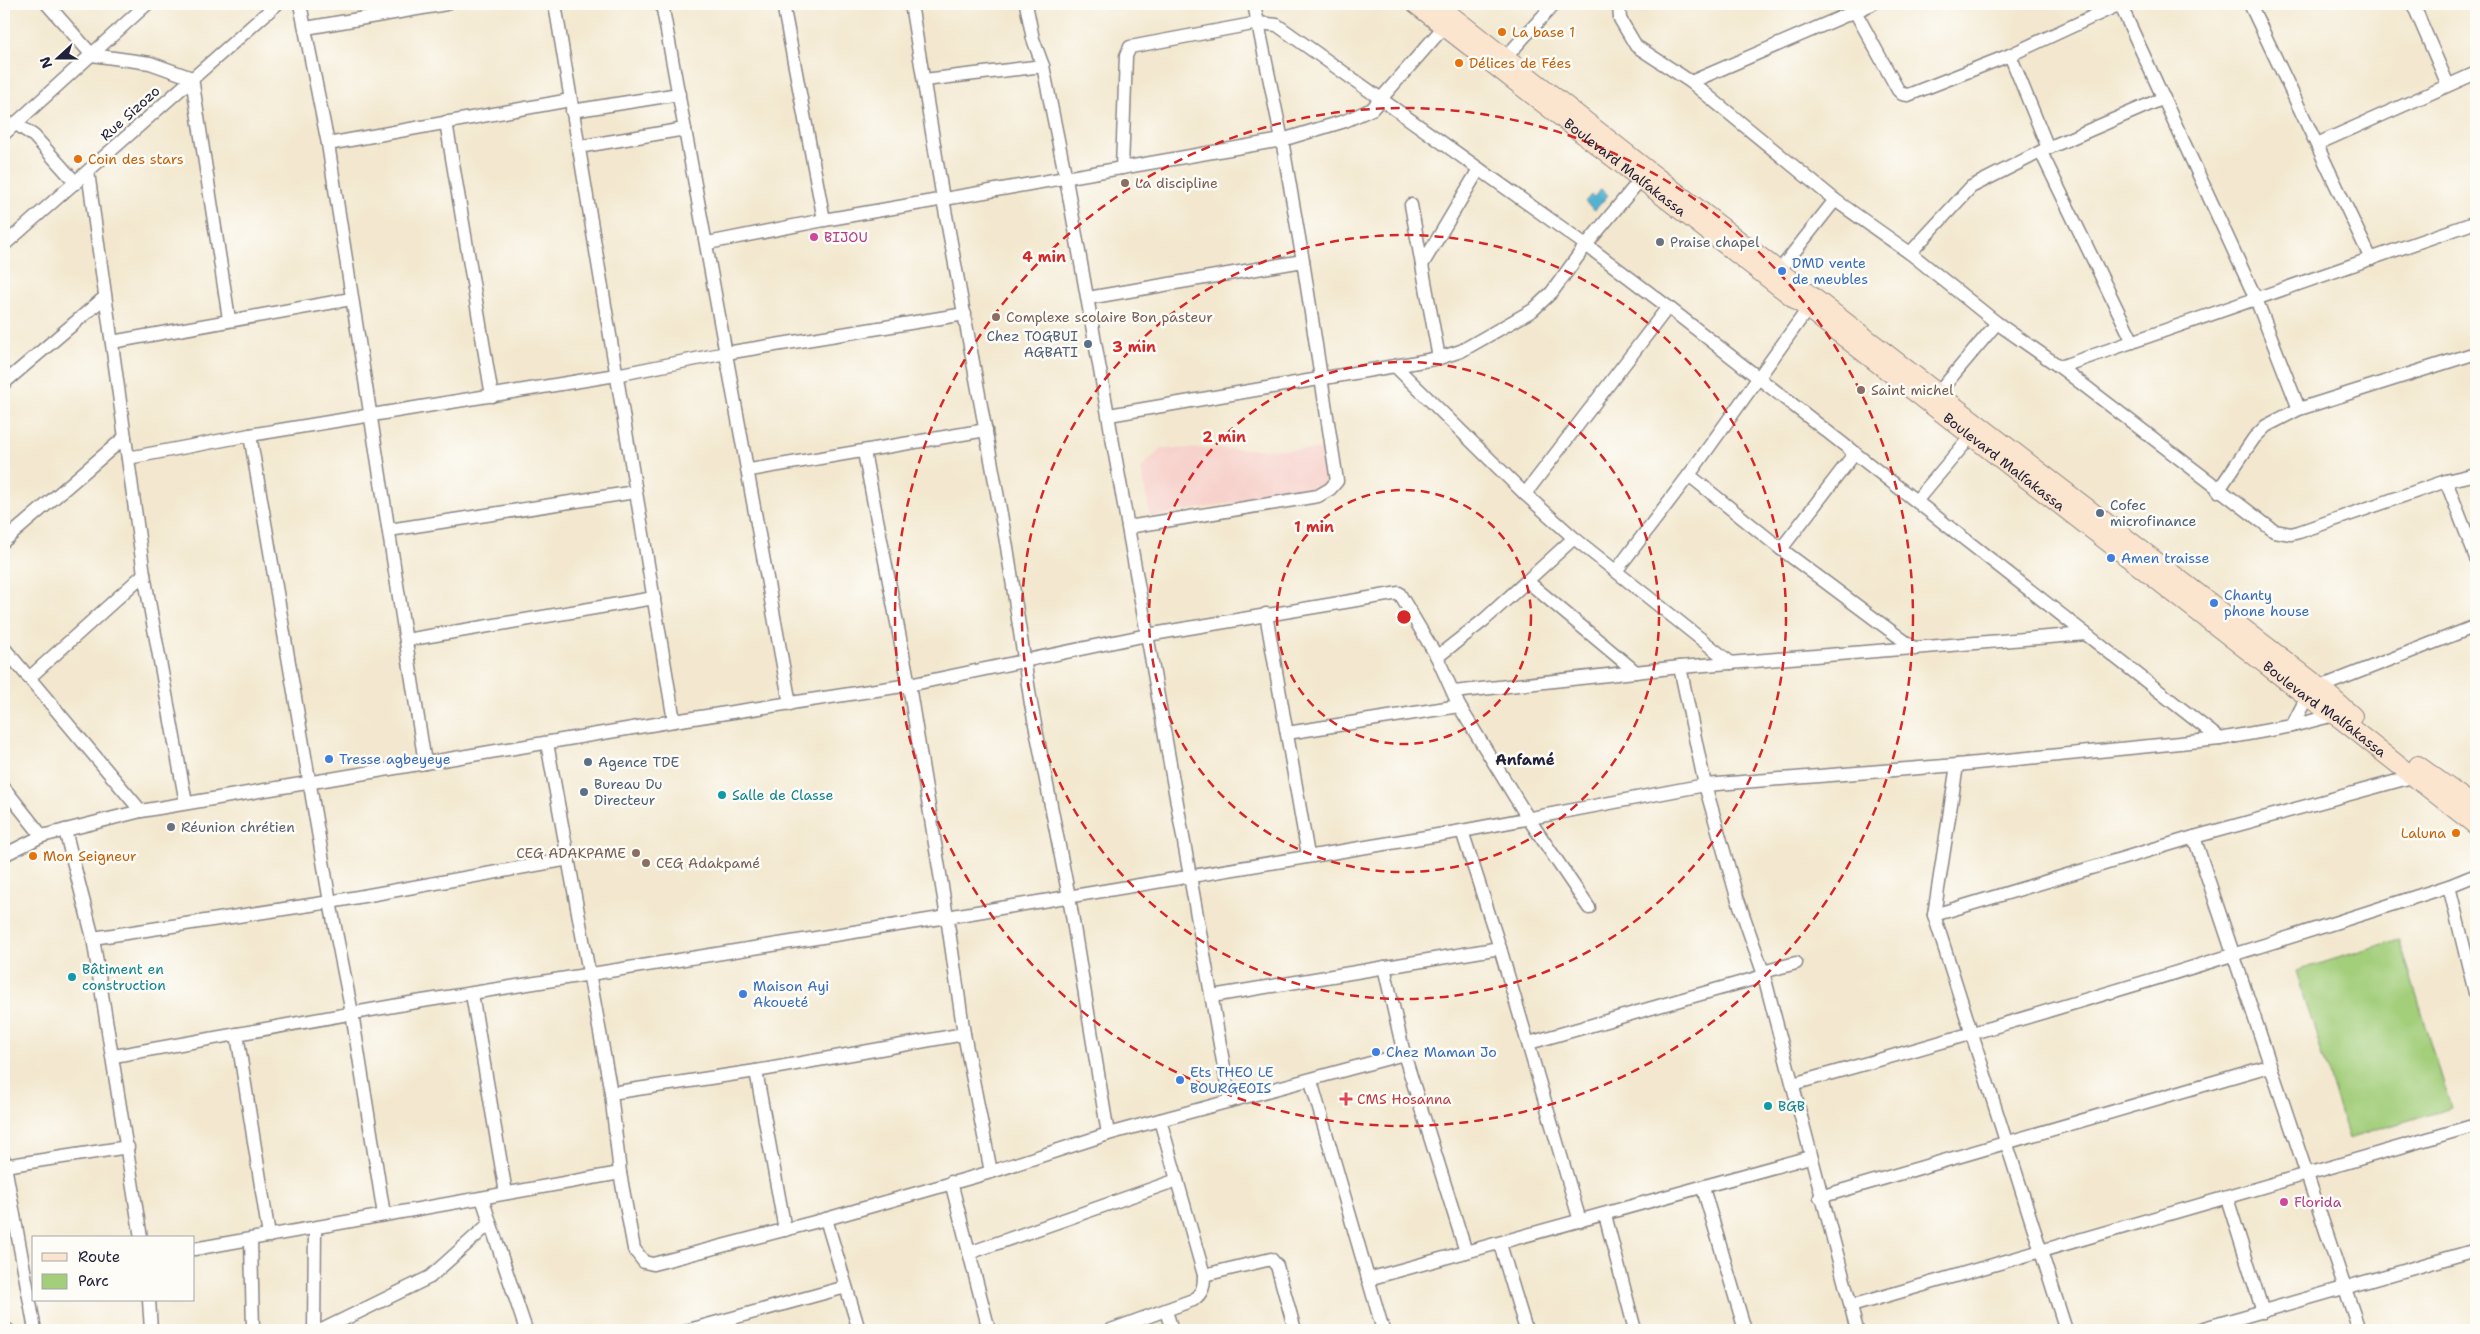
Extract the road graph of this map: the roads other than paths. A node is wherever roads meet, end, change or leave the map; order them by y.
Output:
1 (47, 4) edge
2 (147, 4) edge
3 (277, 4) edge
4 (300, 4) edge
5 (446, 4) edge
6 (555, 4) edge
7 (662, 4) edge
8 (783, 4) edge
9 (911, 4) edge
10 (1026, 4) edge
11 (1254, 4) edge
12 (1415, 4) edge
13 (1437, 4) edge
14 (1554, 4) edge
15 (1619, 4) edge
16 (1872, 4) edge
17 (2120, 4) edge
18 (2250, 4) edge
19 (2412, 4) edge
20 (1853, 8) edge
21 (1447, 22) junction
22 (1258, 23) junction
23 (306, 28) junction
24 (92, 55) junction
25 (2010, 55) junction
26 (1505, 58) junction
27 (1043, 66) junction
28 (2476, 72) edge
29 (192, 78) junction
30 (924, 80) junction
31 (1691, 82) junction
32 (2448, 85) junction
33 (679, 94) junction
34 (1382, 98) junction
35 (2164, 98) junction
36 (571, 106) junction
37 (446, 122) junction
38 (15, 123) junction
39 (685, 129) junction
40 (4, 134) edge
41 (1282, 140) junction
42 (328, 144) junction
43 (2317, 144) junction
44 (578, 147) junction
45 (2045, 150) junction
46 (1122, 168) junction
47 (1479, 169) junction
48 (88, 172) junction
49 (1644, 175) junction
50 (1066, 179) junction
51 (76, 183) junction
52 (943, 199) junction
53 (1835, 200) junction
54 (1411, 206) dead end
55 (824, 220) junction
56 (2476, 222) edge
57 (708, 243) junction
58 (4, 245) edge
59 (1586, 245) junction
60 (1910, 253) junction
61 (2370, 259) junction
62 (1303, 260) junction
63 (1422, 265) junction
64 (1779, 271) junction
65 (105, 298) junction
66 (1088, 298) junction
67 (351, 299) junction
68 (2256, 299) junction
69 (1811, 304) junction
70 (1668, 307) junction
71 (965, 314) junction
72 (229, 319) junction
73 (1997, 323) junction
74 (112, 342) junction
75 (2133, 342) junction
76 (726, 353) junction
77 (2476, 353) edge
78 (1439, 358) junction
79 (1395, 366) junction
80 (2060, 367) junction
81 (616, 375) junction
82 (1323, 378) junction
83 (1758, 378) junction
84 (4, 384) edge
85 (1938, 393) junction
86 (492, 396) junction
87 (2299, 409) junction
88 (372, 415) junction
89 (1109, 415) junction
90 (986, 430) junction
91 (1972, 435) junction
92 (250, 436) junction
93 (125, 437) junction
94 (864, 452) junction
95 (1855, 453) junction
96 (128, 458) junction
97 (750, 470) junction
98 (2476, 474) edge
99 (1690, 475) junction
100 (2446, 481) junction
101 (2218, 490) junction
102 (636, 492) junction
103 (1525, 494) junction
104 (1916, 501) junction
105 (1128, 527) junction
106 (389, 530) junction
107 (1574, 538) junction
108 (4, 541) edge
109 (1781, 549) junction
110 (2476, 558) edge
111 (1616, 571) junction
112 (144, 574) junction
113 (1527, 581) junction
114 (654, 598) junction
115 (1266, 614) junction
116 (2476, 626) edge
117 (2086, 634) junction
118 (1147, 635) junction
119 (406, 640) junction
120 (4, 648) edge
121 (1915, 649) junction
122 (1437, 657) junction
123 (1025, 661) junction
124 (1731, 663) junction
125 (1680, 668) junction
126 (1636, 672) junction
127 (29, 678) junction
128 (909, 685) junction
129 (1454, 692) junction
130 (2313, 692) junction
131 (790, 704) junction
132 (1459, 706) junction
133 (2341, 714) junction
134 (674, 721) junction
135 (2292, 726) junction
136 (1287, 733) junction
137 (2220, 738) junction
138 (547, 743) junction
139 (426, 763) junction
140 (1957, 766) junction
141 (2421, 774) junction
142 (311, 782) junction
143 (1705, 786) junction
144 (4, 788) edge
145 (186, 804) junction
146 (2476, 807) edge
147 (142, 811) junction
148 (1528, 818) junction
149 (2476, 826) edge
150 (66, 830) junction
151 (1462, 831) junction
152 (42, 836) junction
153 (2194, 837) junction
154 (1308, 855) junction
155 (4, 856) edge
156 (569, 859) junction
157 (2476, 875) edge
158 (1190, 876) junction
159 (2449, 886) junction
160 (1069, 897) junction
161 (330, 902) junction
162 (1589, 908) dead end
163 (1934, 915) junction
164 (947, 917) junction
165 (93, 938) junction
166 (1500, 948) junction
167 (2236, 956) junction
168 (1796, 963) dead end
169 (1384, 967) junction
170 (589, 974) junction
171 (1763, 974) junction
172 (472, 994) junction
173 (1212, 996) junction
174 (2476, 997) edge
175 (352, 1013) junction
176 (237, 1034) junction
177 (964, 1034) junction
178 (1972, 1035) junction
179 (1529, 1043) junction
180 (1404, 1054) junction
181 (114, 1056) junction
182 (2269, 1066) junction
183 (756, 1071) junction
184 (1311, 1081) junction
185 (1793, 1084) junction
186 (611, 1093) junction
187 (1230, 1102) junction
188 (1160, 1120) junction
189 (2476, 1125) edge
190 (1108, 1134) junction
191 (2007, 1144) junction
192 (128, 1147) junction
193 (1810, 1158) junction
194 (4, 1164) edge
195 (991, 1172) junction
196 (620, 1173) junction
197 (2308, 1175) junction
198 (1177, 1180) junction
199 (951, 1182) junction
200 (1703, 1188) junction
201 (506, 1193) junction
202 (1820, 1197) junction
203 (482, 1198) junction
204 (2227, 1198) junction
205 (384, 1215) junction
206 (1605, 1215) junction
207 (826, 1218) junction
208 (1580, 1221) junction
209 (490, 1224) junction
210 (314, 1228) junction
211 (785, 1230) junction
212 (141, 1236) edge
213 (268, 1236) junction
214 (251, 1240) junction
215 (1500, 1244) junction
216 (195, 1249) edge
217 (2476, 1250) edge
218 (2041, 1251) junction
219 (1466, 1252) junction
220 (969, 1253) junction
221 (1204, 1275) junction
222 (1368, 1279) junction
223 (846, 1287) junction
224 (2345, 1288) junction
225 (149, 1302) edge
226 (1851, 1306) junction
227 (1166, 1311) junction
228 (2263, 1312) junction
229 (4, 1329) edge
230 (8, 1330) edge
231 (35, 1330) edge
232 (151, 1330) edge
233 (253, 1330) edge
234 (314, 1330) edge
235 (322, 1330) edge
236 (526, 1330) edge
237 (690, 1330) edge
238 (859, 1330) edge
239 (989, 1330) edge
240 (1111, 1330) edge
241 (1172, 1330) edge
242 (1295, 1330) edge
243 (1383, 1330) edge
244 (1526, 1330) edge
245 (1635, 1330) edge
246 (1745, 1330) edge
247 (1857, 1330) edge
248 (2066, 1330) edge
249 (2197, 1330) edge
250 (2359, 1330) edge

1 - 24 street
2 - 24 street
3 - 29 street, Rue Sizozo
4 - 23 street
5 - 23 street
6 - 36 street
7 - 33 street
8 - 55 street
9 - 30 street
10 - 27 street
11 - 22 street
12 - 21 main road, Boulevard Malfakassa
13 - 21 main road, Boulevard Malfakassa
14 - 26 street
15 - 31 street
16 - 20 street
17 - 25 street
17 - 35 street
18 - 43 street
19 - 32 street
20 - 25 street
20 - 31 street
21 - 26 main road, Boulevard Malfakassa
21 - 34 street
21 - 49 main road, Boulevard Malfakassa
22 - 34 street
22 - 41 street
22 - 46 street
23 - 42 street
24 - 29 street
24 - 38 street
25 - 45 street
26 - 49 main road, Boulevard Malfakassa
27 - 30 street
27 - 50 street
28 - 32 street
29 - 48 street, Rue Sizozo
29 - 72 street
30 - 52 street
31 - 53 street
32 - 43 street
33 - 36 street
33 - 39 street
34 - 41 street
34 - 47 street
35 - 45 street
35 - 68 street
36 - 37 street
36 - 44 street
37 - 42 street
37 - 86 street
38 - 40 street
38 - 51 street
39 - 44 street
39 - 57 street
41 - 46 street
41 - 62 street
42 - 67 street
43 - 61 street
44 - 81 street
45 - 60 street
45 - 75 street
46 - 50 street
47 - 59 street
47 - 63 street
48 - 51 street, Rue Sizozo
48 - 65 street
49 - 59 street
49 - 64 main road, Boulevard Malfakassa
49 - 69 main road, Boulevard Malfakassa
50 - 52 street
50 - 66 street
51 - 58 street, Rue Sizozo
52 - 55 street
52 - 71 street
53 - 60 street
53 - 64 street
54 - 63 street
55 - 57 street
56 - 61 street
57 - 76 street
59 - 70 street
59 - 78 street
60 - 73 street
61 - 68 street
62 - 66 street
62 - 82 street
63 - 78 street
64 - 69 main road, Boulevard Malfakassa
65 - 74 street
65 - 84 street
66 - 89 street
67 - 72 street
67 - 88 street
68 - 75 street
68 - 87 street
69 - 83 street
69 - 85 main road, Boulevard Malfakassa
69 - 91 main road, Boulevard Malfakassa
70 - 83 street
70 - 103 street
71 - 76 street
71 - 90 street
72 - 74 street
73 - 80 street
73 - 85 street
74 - 93 street
75 - 80 street
76 - 81 street
76 - 97 street
77 - 87 street
78 - 79 street
79 - 82 street
79 - 103 street
80 - 101 street
81 - 86 street
81 - 102 street
82 - 89 street
82 - 105 street
83 - 95 street
83 - 99 street
85 - 130 main road, Boulevard Malfakassa
86 - 88 street
87 - 101 street
88 - 92 street
88 - 106 street
89 - 105 street
90 - 94 street
90 - 123 street
91 - 104 street
91 - 130 main road, Boulevard Malfakassa
92 - 96 street
92 - 142 street
93 - 96 street
93 - 108 street
94 - 97 street
94 - 128 street
95 - 104 street
95 - 109 street
96 - 112 street
97 - 131 street
98 - 100 street
99 - 109 street
99 - 111 street
100 - 101 street
100 - 110 street
102 - 106 street
102 - 114 street
103 - 107 street
104 - 117 street
105 - 118 street
106 - 119 street
107 - 111 street
107 - 113 street
109 - 121 street
111 - 124 street
112 - 127 street
112 - 145 street
113 - 122 street
113 - 126 street
114 - 119 street
114 - 134 street
115 - 118 street
115 - 122 street
115 - 136 street
116 - 130 street
117 - 121 street
117 - 137 street
118 - 123 street
118 - 158 street
119 - 139 street
120 - 127 street
121 - 124 street
122 - 129 street
123 - 128 street
123 - 160 street
124 - 125 street
125 - 126 street
125 - 143 street
126 - 129 street
127 - 147 street
128 - 131 street
128 - 164 street
129 - 132 street
130 - 133 main road, Boulevard Malfakassa
130 - 135 street
131 - 134 street
132 - 136 street
132 - 148 street
133 - 135 street
133 - 141 main road, Boulevard Malfakassa
134 - 138 street
135 - 137 street
136 - 154 street
137 - 140 street
138 - 139 street
138 - 156 street
139 - 142 street
140 - 143 street
140 - 163 street
141 - 146 main road, Boulevard Malfakassa
141 - 149 main road, Boulevard Malfakassa
141 - 153 street
142 - 145 street
142 - 161 street
143 - 148 street
143 - 171 street
144 - 152 street
145 - 147 street
147 - 150 street
148 - 151 street
148 - 162 street
150 - 152 street
150 - 165 street
151 - 154 street
151 - 166 street
152 - 155 street
153 - 163 street
153 - 167 street
154 - 158 street
156 - 161 street
156 - 170 street
157 - 159 street
158 - 160 street
158 - 173 street
159 - 167 street
159 - 174 street
160 - 164 street
160 - 190 street
161 - 165 street
161 - 175 street
163 - 178 street
164 - 170 street
164 - 177 street
165 - 181 street
166 - 169 street
166 - 179 street
167 - 178 street
167 - 182 street
168 - 171 street
169 - 173 street
169 - 180 street
170 - 172 street
170 - 186 street
171 - 179 street
171 - 185 street
172 - 175 street
172 - 201 street
173 - 187 street
175 - 176 street
175 - 205 street
176 - 181 street
176 - 213 street
177 - 183 street
177 - 195 street
178 - 185 street
178 - 191 street
179 - 208 street
180 - 184 street
180 - 219 street
181 - 192 street
182 - 191 street
182 - 197 street
183 - 186 street
183 - 211 street
184 - 187 street
184 - 222 street
185 - 193 street
186 - 196 street
187 - 188 street
188 - 190 street
188 - 198 street
189 - 197 street
190 - 195 street
191 - 202 street
191 - 218 street
192 - 194 street
192 - 212 street
193 - 200 street
193 - 202 street
194 - 231 street
195 - 199 street
196 - 201 street
196 - 211 street
197 - 204 street
197 - 224 street
198 - 220 street
198 - 221 street
199 - 207 street
199 - 220 street
200 - 206 street
200 - 246 street
201 - 203 street
202 - 226 street
203 - 205 street
203 - 209 street
204 - 218 street
204 - 228 street
205 - 210 street
206 - 208 street
206 - 245 street
207 - 211 street
207 - 223 street
208 - 215 street
209 - 235 street
209 - 236 street
210 - 213 street
210 - 234 street
213 - 214 street
214 - 216 street
214 - 233 street
215 - 219 street
215 - 244 street
217 - 224 street
218 - 226 street
218 - 248 street
219 - 222 street
220 - 239 street
221 - 227 street
221 - 242 street
222 - 243 street
223 - 237 street
223 - 238 street
224 - 228 street
224 - 250 street
225 - 232 street
226 - 247 street
227 - 240 street
227 - 241 street
228 - 249 street
229 - 230 street

